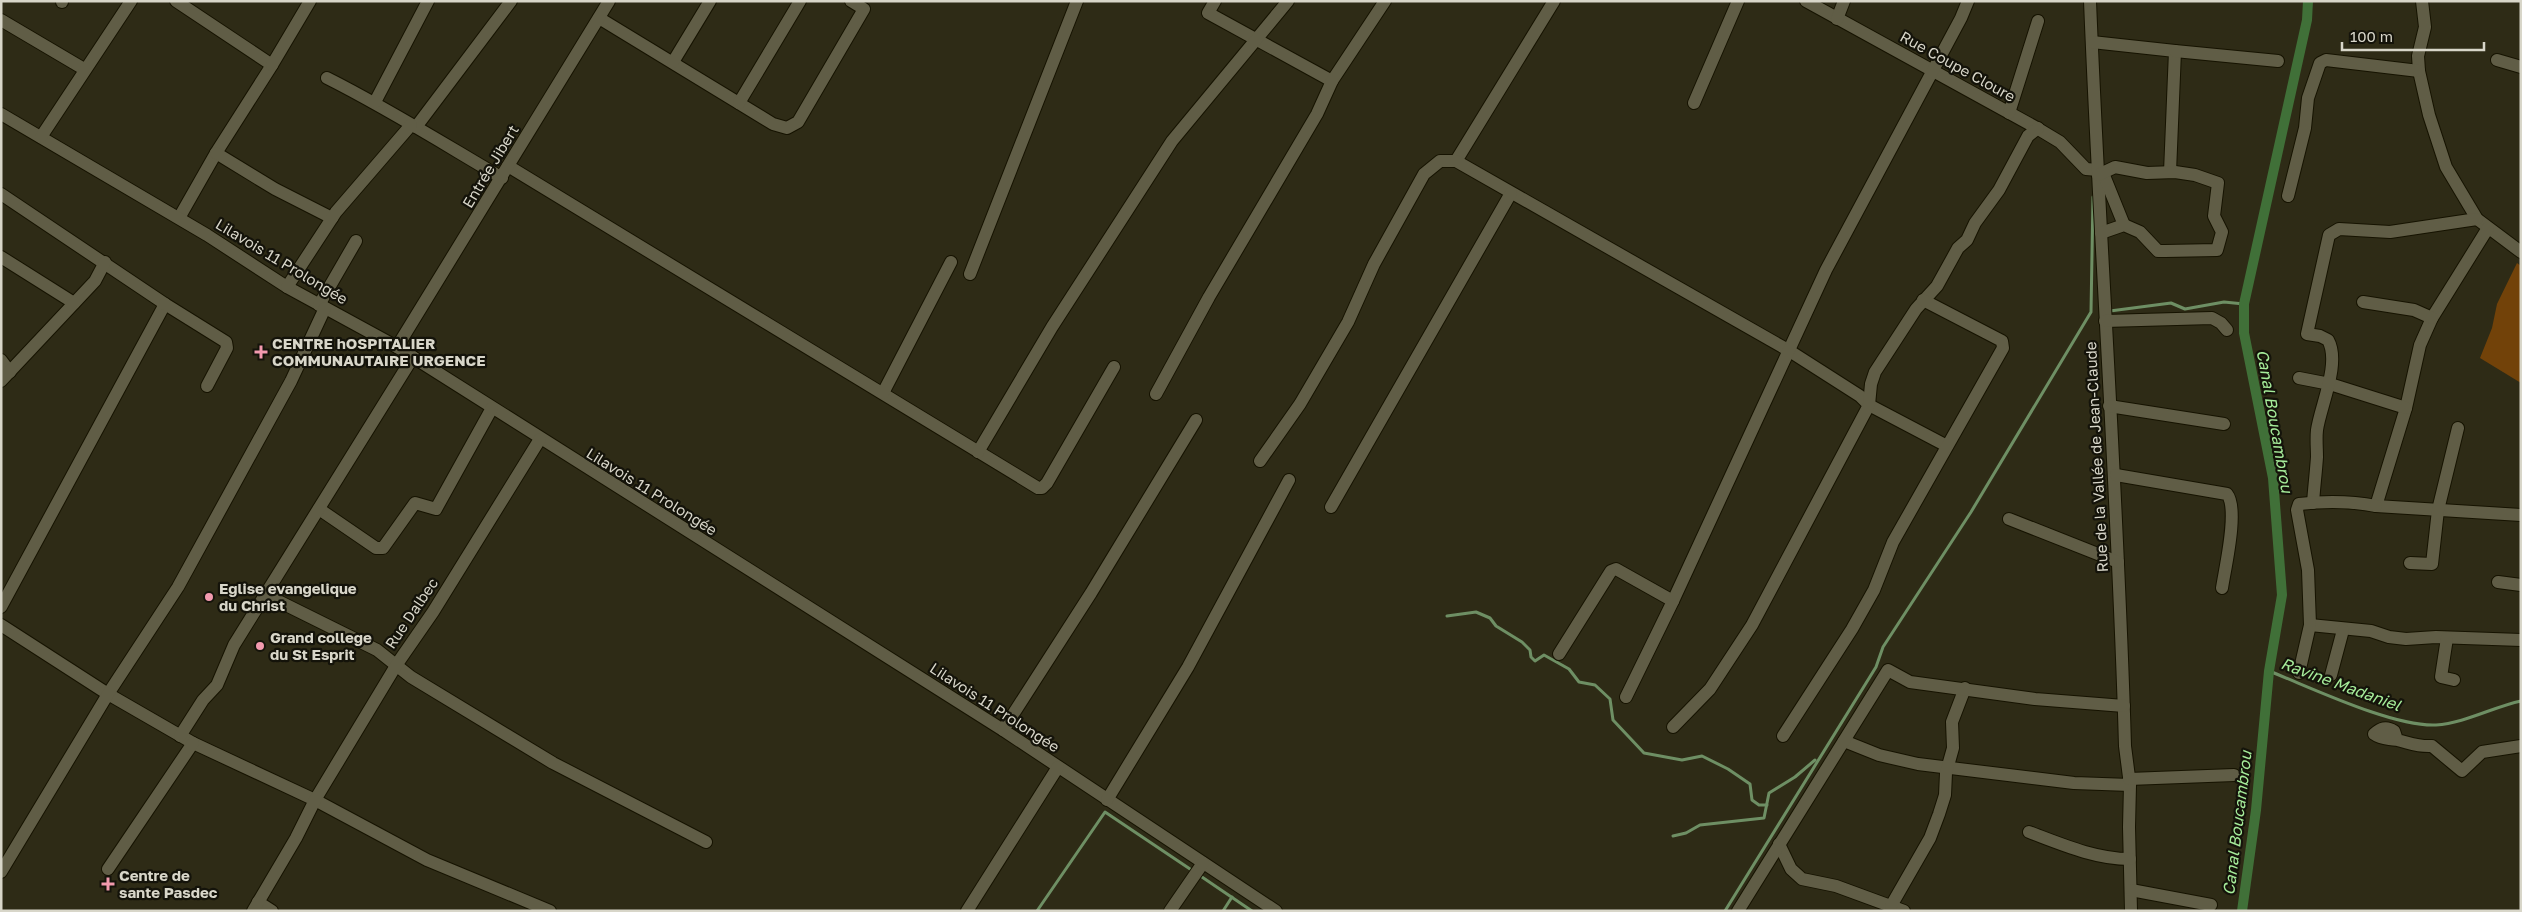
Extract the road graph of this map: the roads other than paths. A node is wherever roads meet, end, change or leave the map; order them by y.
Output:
1 (131, 1) edge
2 (176, 1) edge
3 (310, 1) edge
4 (428, 1) edge
5 (510, 1) edge
6 (710, 1) edge
7 (800, 1) edge
8 (851, 1) edge
9 (1077, 1) edge
10 (1215, 1) edge
11 (1288, 1) edge
12 (1385, 1) edge
13 (1554, 1) edge
14 (1738, 1) edge
15 (1806, 1) edge
16 (1844, 1) edge
17 (1968, 1) edge
18 (2090, 1) edge
19 (2422, 1) edge
20 (866, 5) edge
21 (602, 7) edge
22 (1837, 18) junction
23 (1, 20) edge
24 (2038, 21) dead end
25 (1258, 38) junction
26 (2092, 42) junction
27 (2175, 51) junction
28 (2498, 60) dead end
29 (2278, 61) dead end
30 (673, 62) junction
31 (272, 65) junction
32 (2521, 67) edge
33 (84, 69) junction
34 (2419, 70) junction
35 (1932, 72) junction
36 (327, 78) dead end
37 (1332, 81) junction
38 (375, 102) junction
39 (740, 103) junction
40 (1694, 103) dead end
41 (2009, 113) junction
42 (1, 114) edge
43 (413, 126) junction
44 (2038, 128) junction
45 (41, 137) junction
46 (216, 153) junction
47 (1456, 161) junction
48 (508, 166) junction
49 (2096, 171) junction
50 (2170, 172) junction
51 (502, 178) junction
52 (1, 194) edge
53 (1511, 194) junction
54 (2288, 196) dead end
55 (179, 218) junction
56 (332, 218) junction
57 (2477, 219) junction
58 (2124, 225) junction
59 (2488, 228) junction
60 (2101, 233) junction
61 (356, 241) dead end
62 (2521, 252) edge
63 (1, 257) edge
64 (105, 262) junction
65 (951, 262) dead end
66 (970, 274) dead end
67 (286, 287) junction
68 (1923, 300) junction
69 (2363, 302) dead end
70 (74, 303) junction
71 (165, 304) junction
72 (322, 306) junction
73 (2432, 318) junction
74 (2105, 321) junction
75 (2227, 330) dead end
76 (397, 347) junction
77 (1788, 350) junction
78 (413, 357) junction
79 (1, 360) edge
80 (1114, 366) dead end
81 (10, 372) junction
82 (2299, 378) dead end
83 (1, 381) edge
84 (2330, 384) junction
85 (207, 386) dead end
86 (883, 393) junction
87 (1156, 394) dead end
88 (1869, 405) junction
89 (2109, 406) junction
90 (492, 408) junction
91 (2406, 408) junction
92 (1196, 420) dead end
93 (2224, 424) dead end
94 (2458, 428) dead end
95 (540, 439) junction
96 (1947, 446) junction
97 (978, 452) junction
98 (1260, 461) dead end
99 (2116, 475) junction
100 (1289, 480) dead end
101 (2313, 503) junction
102 (1331, 506) dead end
103 (2376, 506) junction
104 (319, 509) junction
105 (2438, 510) junction
106 (2521, 515) edge
107 (2009, 519) dead end
108 (2118, 562) junction
109 (2410, 563) dead end
110 (2498, 582) dead end
111 (2521, 585) edge
112 (2222, 588) dead end
113 (266, 595) junction
114 (1673, 601) junction
115 (1, 608) edge
116 (1, 625) edge
117 (2310, 625) junction
118 (2343, 630) junction
119 (2447, 638) junction
120 (2521, 640) edge
121 (1559, 654) dead end
122 (397, 664) junction
123 (2299, 673) dead end
124 (2331, 675) dead end
125 (2454, 680) dead end
126 (1965, 688) junction
127 (108, 694) junction
128 (1626, 697) dead end
129 (2124, 706) junction
130 (1673, 727) dead end
131 (1003, 730) junction
132 (180, 736) junction
133 (1783, 736) dead end
134 (2397, 740) dead end
135 (1844, 741) junction
136 (193, 743) junction
137 (2521, 746) edge
138 (1058, 767) junction
139 (1948, 767) junction
140 (2234, 775) dead end
141 (2130, 782) junction
142 (315, 800) junction
143 (1107, 800) junction
144 (2028, 832) dead end
145 (706, 842) dead end
146 (1779, 844) junction
147 (2130, 859) junction
148 (1203, 863) junction
149 (108, 869) dead end
150 (1, 872) edge
151 (2131, 890) junction
152 (2211, 905) dead end
153 (255, 906) edge
154 (1898, 909) edge
155 (272, 911) edge
156 (550, 911) edge
157 (968, 911) edge
158 (1170, 911) edge
159 (1276, 911) edge
160 (1738, 911) edge
161 (2131, 911) edge

1 - 33 street
2 - 31 street
3 - 31 street
4 - 38 street
5 - 43 street
6 - 30 street
7 - 39 street
8 - 20 street
9 - 66 street
10 - 25 street
11 - 25 street
12 - 37 street
13 - 47 street
14 - 40 street
15 - 22 street, Rue Coupe Cloure
16 - 22 street
17 - 35 street
18 - 26 street, Rue de la Vallée de Jean-Claude
19 - 34 street
20 - 39 street
21 - 30 street
21 - 48 street, Entrée Jibert
22 - 35 street, Rue Coupe Cloure
23 - 33 street
24 - 41 street
25 - 37 street
25 - 97 street
26 - 27 street
26 - 49 street, Rue de la Vallée de Jean-Claude
27 - 29 street
27 - 50 street
28 - 32 street
30 - 39 street
31 - 46 street
33 - 45 street
34 - 54 street
34 - 57 street
35 - 41 street, Rue Coupe Cloure
35 - 77 street
36 - 38 street
37 - 87 street
38 - 43 street
41 - 44 street, Rue Coupe Cloure
42 - 45 street, Lilavois 11 Prolongée
43 - 51 street
43 - 56 street
44 - 49 street, Rue Coupe Cloure
44 - 68 street
45 - 55 street, Lilavois 11 Prolongée
46 - 55 street
46 - 56 street
47 - 53 street
47 - 98 street
48 - 51 street, Entrée Jibert
48 - 86 street
49 - 50 street
49 - 58 street
49 - 60 street, Rue de la Vallée de Jean-Claude
50 - 58 street
51 - 76 street, Entrée Jibert
52 - 64 street
53 - 77 street
53 - 102 street
55 - 67 street, Lilavois 11 Prolongée
56 - 67 street
57 - 59 street
57 - 84 street
58 - 60 street
59 - 62 street
59 - 73 street
60 - 74 street, Rue de la Vallée de Jean-Claude
61 - 72 street
63 - 70 street
64 - 70 street
64 - 71 street
65 - 86 street
67 - 72 street, Lilavois 11 Prolongée
68 - 88 street
68 - 96 street
69 - 73 street
70 - 81 street
71 - 85 street
71 - 115 street
72 - 76 street, Lilavois 11 Prolongée
72 - 127 street
73 - 91 street
74 - 75 street
74 - 89 street, Rue de la Vallée de Jean-Claude
76 - 78 street, Lilavois 11 Prolongée
77 - 88 street
77 - 114 street
78 - 90 street, Lilavois 11 Prolongée
78 - 104 street
79 - 81 street
80 - 97 street
81 - 83 street
82 - 84 street
84 - 91 street
84 - 101 street
86 - 97 street
88 - 96 street
88 - 130 street
89 - 93 street
89 - 99 street, Rue de la Vallée de Jean-Claude
90 - 95 street, Lilavois 11 Prolongée
90 - 104 street
91 - 103 street
92 - 131 street
94 - 105 street
95 - 122 street, Rue Dalbec
95 - 131 street, Lilavois 11 Prolongée
96 - 133 street
99 - 108 street, Rue de la Vallée de Jean-Claude
99 - 112 street
100 - 143 street
101 - 103 street
101 - 117 street
103 - 105 street
104 - 113 street
105 - 106 street
105 - 109 street
107 - 108 street
108 - 129 street, Rue de la Vallée de Jean-Claude
110 - 111 street
113 - 122 street
113 - 132 street
114 - 121 street
114 - 128 street
116 - 127 street
117 - 118 street
117 - 123 street
118 - 119 street
118 - 124 street
119 - 120 street
119 - 125 street
122 - 142 street, Rue Dalbec
122 - 145 street
126 - 129 street
126 - 135 street
126 - 139 street
127 - 132 street
127 - 150 street
129 - 141 street, Rue de la Vallée de Jean-Claude
131 - 138 street, Lilavois 11 Prolongée
132 - 136 street
134 - 137 street
135 - 139 street
135 - 146 street
136 - 142 street
136 - 149 street
138 - 143 street, Lilavois 11 Prolongée
138 - 157 street
139 - 141 street
139 - 154 street
140 - 141 street
141 - 147 street, Rue de la Vallée de Jean-Claude
142 - 153 street, Rue Dalbec
142 - 156 street
143 - 148 street, Lilavois 11 Prolongée
144 - 147 street
146 - 154 street
146 - 160 street
147 - 151 street, Rue de la Vallée de Jean-Claude
148 - 158 street
148 - 159 street, Lilavois 11 Prolongée
151 - 152 street
151 - 161 street, Rue de la Vallée de Jean-Claude
153 - 155 street

